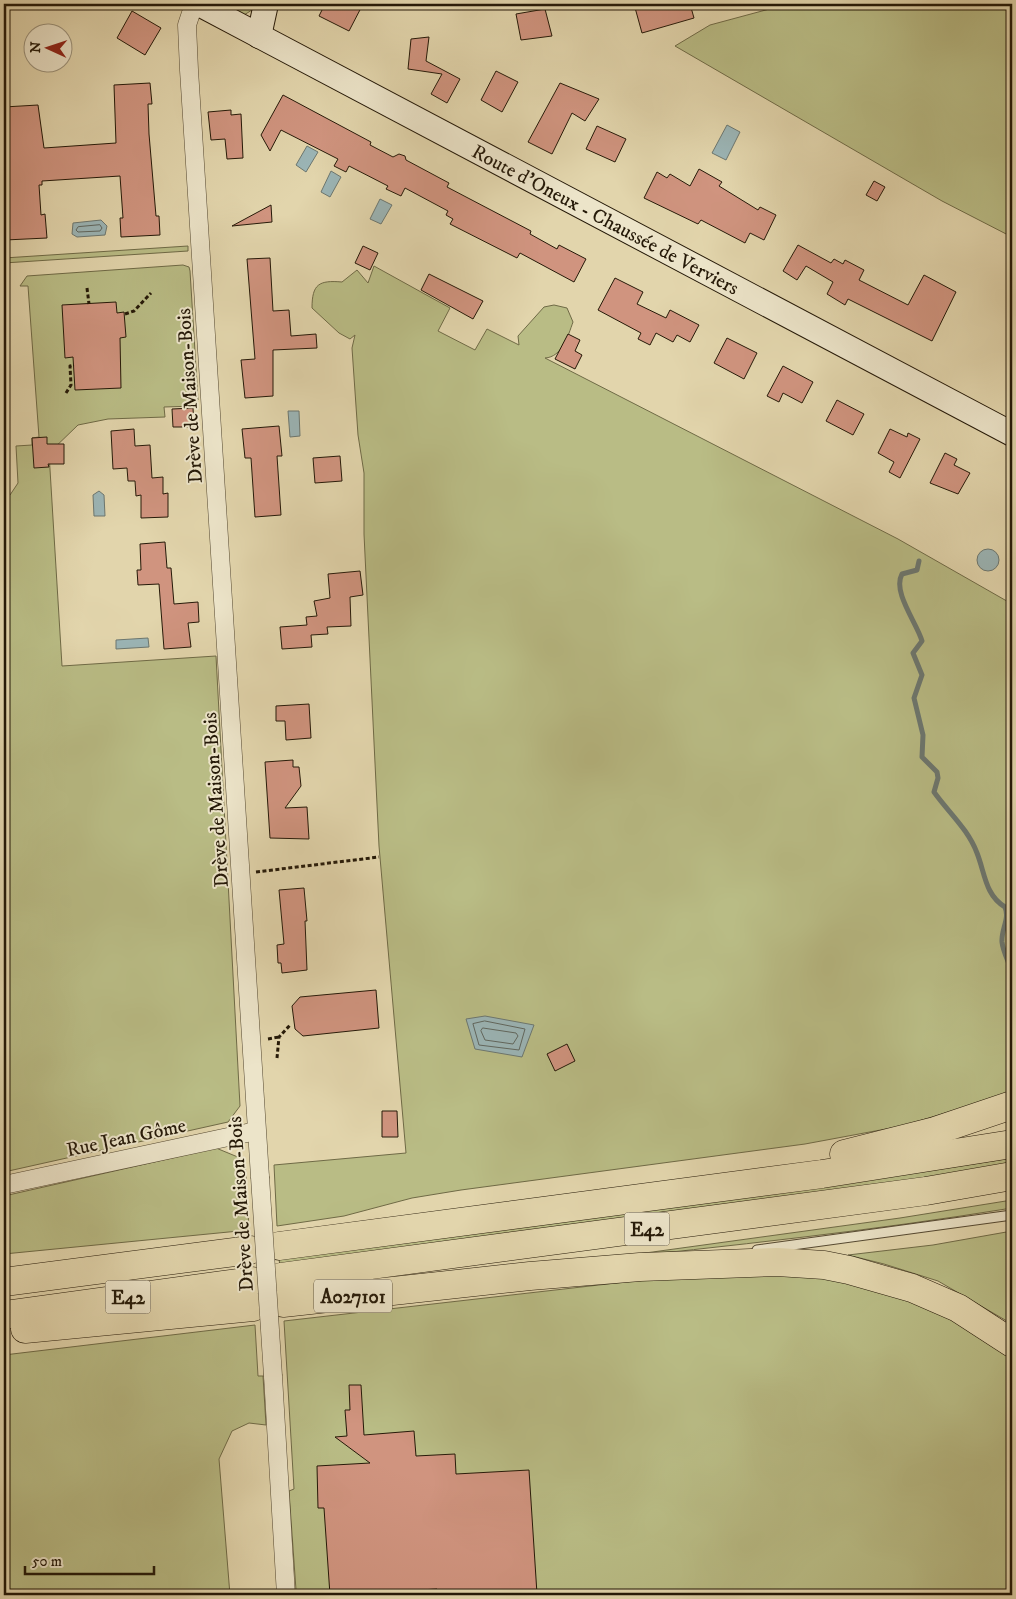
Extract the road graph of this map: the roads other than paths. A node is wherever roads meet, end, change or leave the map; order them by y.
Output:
1 (194, 4) edge
2 (199, 4) edge
3 (266, 4) edge
4 (259, 36) junction
5 (1012, 434) edge
6 (1012, 1105) edge
7 (256, 1131) junction
8 (1012, 1144) edge
9 (1012, 1176) edge
10 (4, 1186) edge
11 (1012, 1215) edge
12 (388, 1231) junction
13 (279, 1246) dead end
14 (250, 1250) dead end
15 (747, 1251) dead end
16 (727, 1254) dead end
17 (640, 1267) junction
18 (4, 1282) edge
19 (282, 1290) joint
20 (4, 1315) edge
21 (4, 1331) edge
22 (1012, 1342) edge
23 (286, 1595) edge

1 - 7 street, Drève de Maison-Bois
2 - 4 main road, Route d'Oneux - Chaussée de Verviers
3 - 4 main road
4 - 5 main road, Route d'Oneux - Chaussée de Verviers
6 - 12 highway
7 - 10 street, Rue Jean Gôme
7 - 23 street, Drève de Maison-Bois, bridge
8 - 12 highway, E42
9 - 19 highway, E42
11 - 15 lane
12 - 13 highway, E42
14 - 18 highway, E42
16 - 17 lane
17 - 19 highway, A027101
17 - 22 highway
20 - 21 highway, E42

